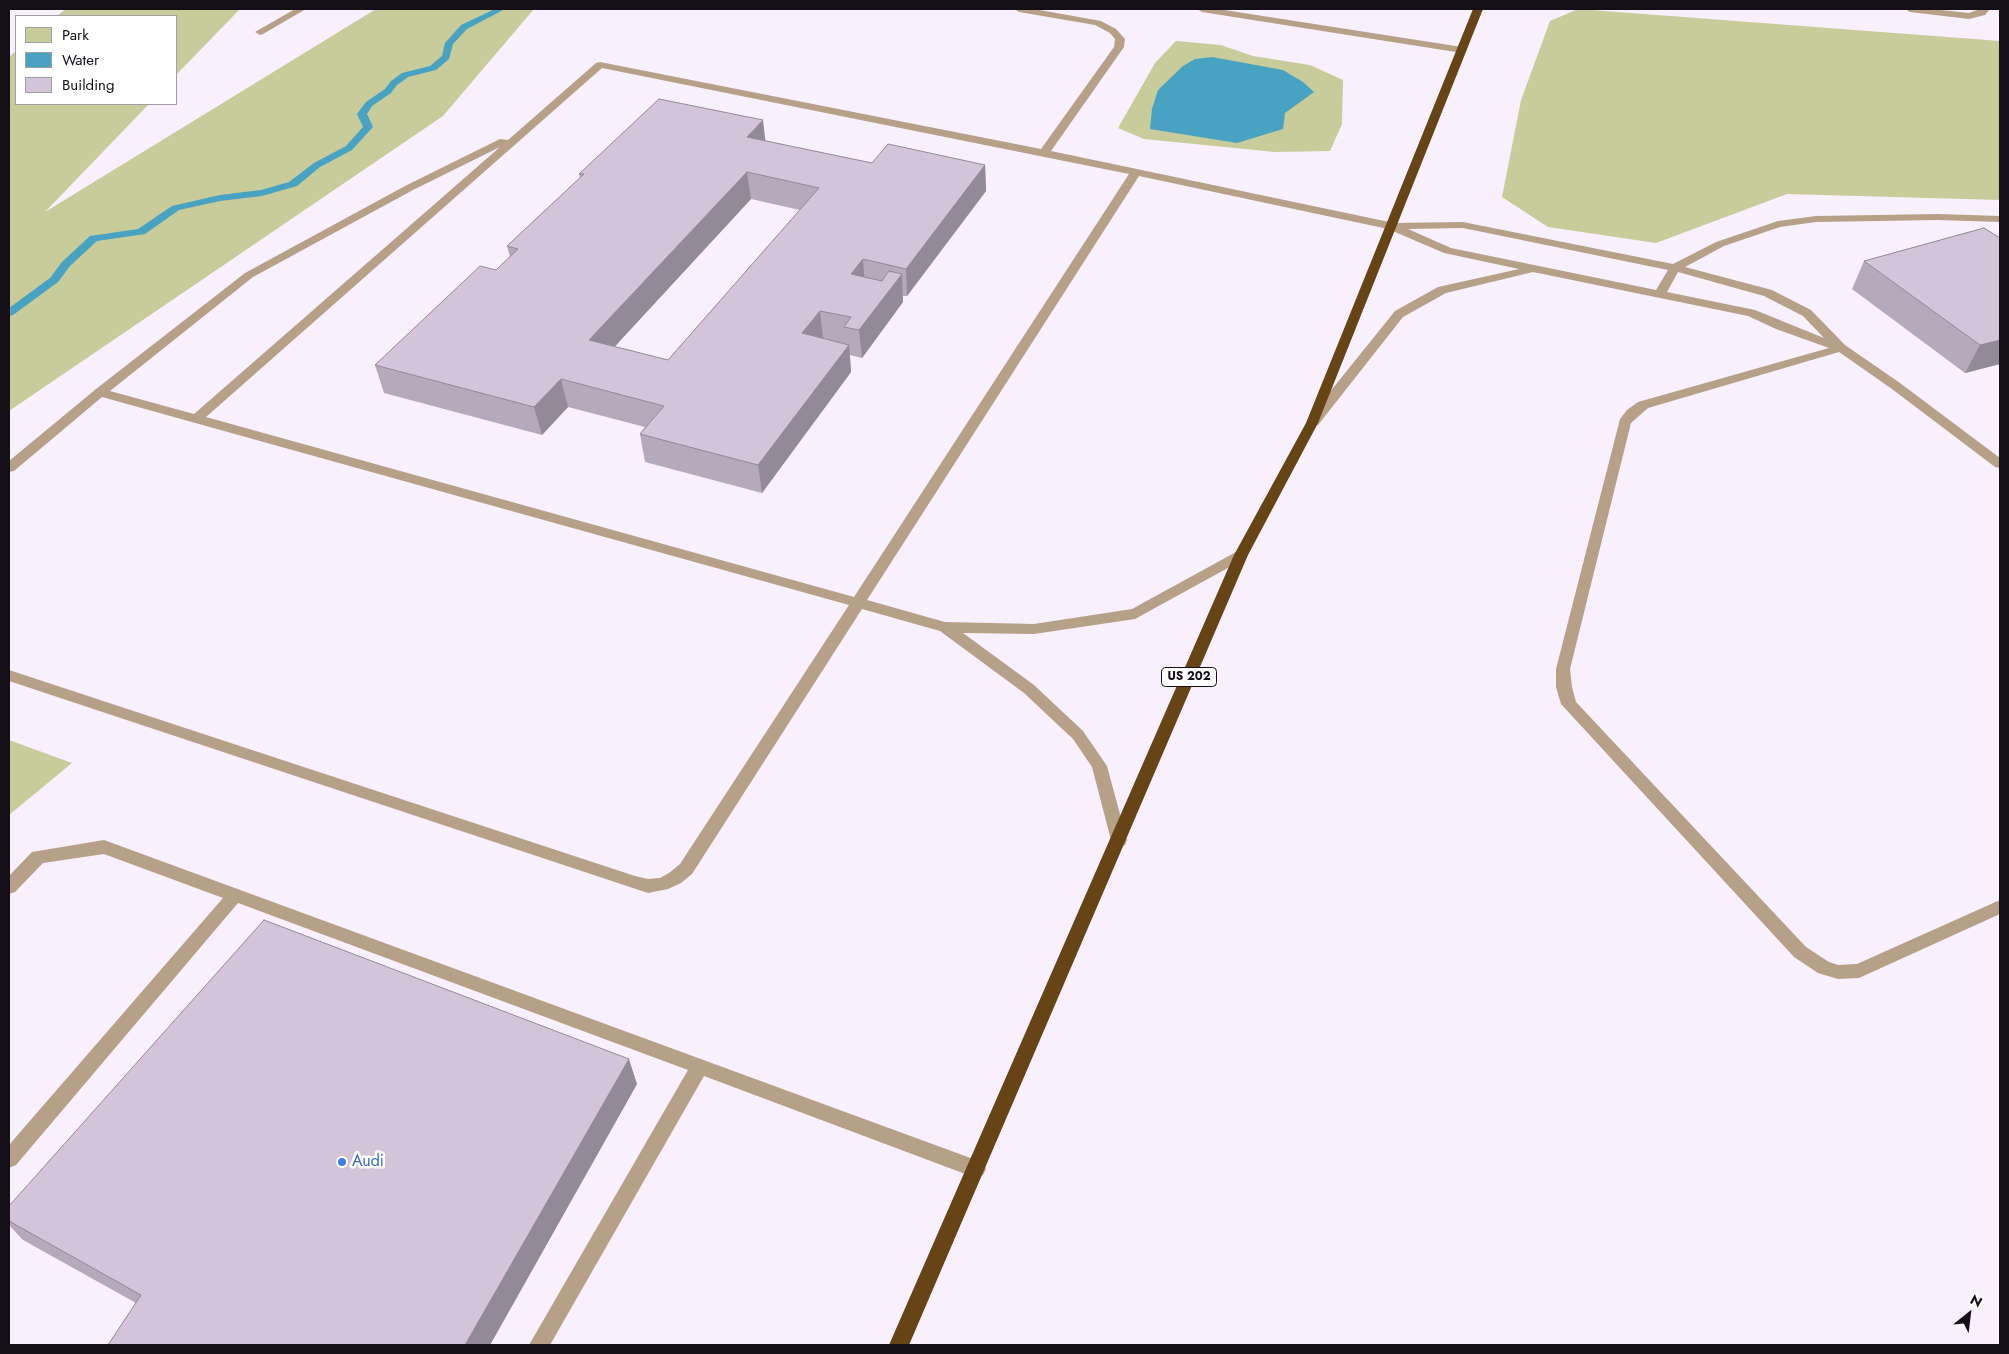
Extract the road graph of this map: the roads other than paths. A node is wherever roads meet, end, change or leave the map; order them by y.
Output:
1 (281, 9) edge
2 (301, 9) edge
3 (1018, 9) edge
4 (1202, 9) edge
5 (1478, 9) edge
6 (1910, 9) edge
7 (1985, 9) edge
8 (1235, 11) edge
9 (1462, 50) junction
10 (523, 132) junction
11 (1044, 153) junction
12 (1136, 172) junction
13 (2000, 219) edge
14 (1391, 226) junction
15 (1675, 268) junction
16 (1536, 269) junction
17 (1660, 294) junction
18 (1841, 348) junction
19 (100, 392) junction
20 (196, 419) junction
21 (1312, 423) junction
22 (2000, 464) edge
23 (9, 468) edge
24 (1241, 555) junction
25 (859, 602) junction
26 (945, 626) junction
27 (9, 675) edge
28 (1119, 840) junction
29 (9, 887) edge
30 (235, 895) junction
31 (2000, 907) edge
32 (700, 1066) junction
33 (9, 1159) edge
34 (976, 1170) junction
35 (539, 1345) edge
36 (899, 1345) edge

1 - 2 lane
3 - 11 lane
4 - 8 lane
5 - 9 highway, US 202
6 - 7 lane
8 - 9 lane
9 - 14 highway, US 202
10 - 11 lane
10 - 19 lane
10 - 20 lane
11 - 12 lane
12 - 14 lane
12 - 25 lane
13 - 15 lane
14 - 15 lane
14 - 16 lane
14 - 21 highway, US 202
15 - 17 lane
15 - 18 lane
16 - 17 lane
16 - 21 lane
17 - 18 lane
18 - 22 lane
18 - 31 lane
19 - 20 lane
19 - 23 lane
20 - 25 lane
21 - 24 highway, US 202
24 - 26 lane
24 - 28 highway, US 202
25 - 26 lane
25 - 27 lane
26 - 28 lane
28 - 34 highway, US 202
29 - 30 lane
30 - 32 lane
30 - 33 lane
32 - 34 lane
32 - 35 lane
34 - 36 highway, US 202

